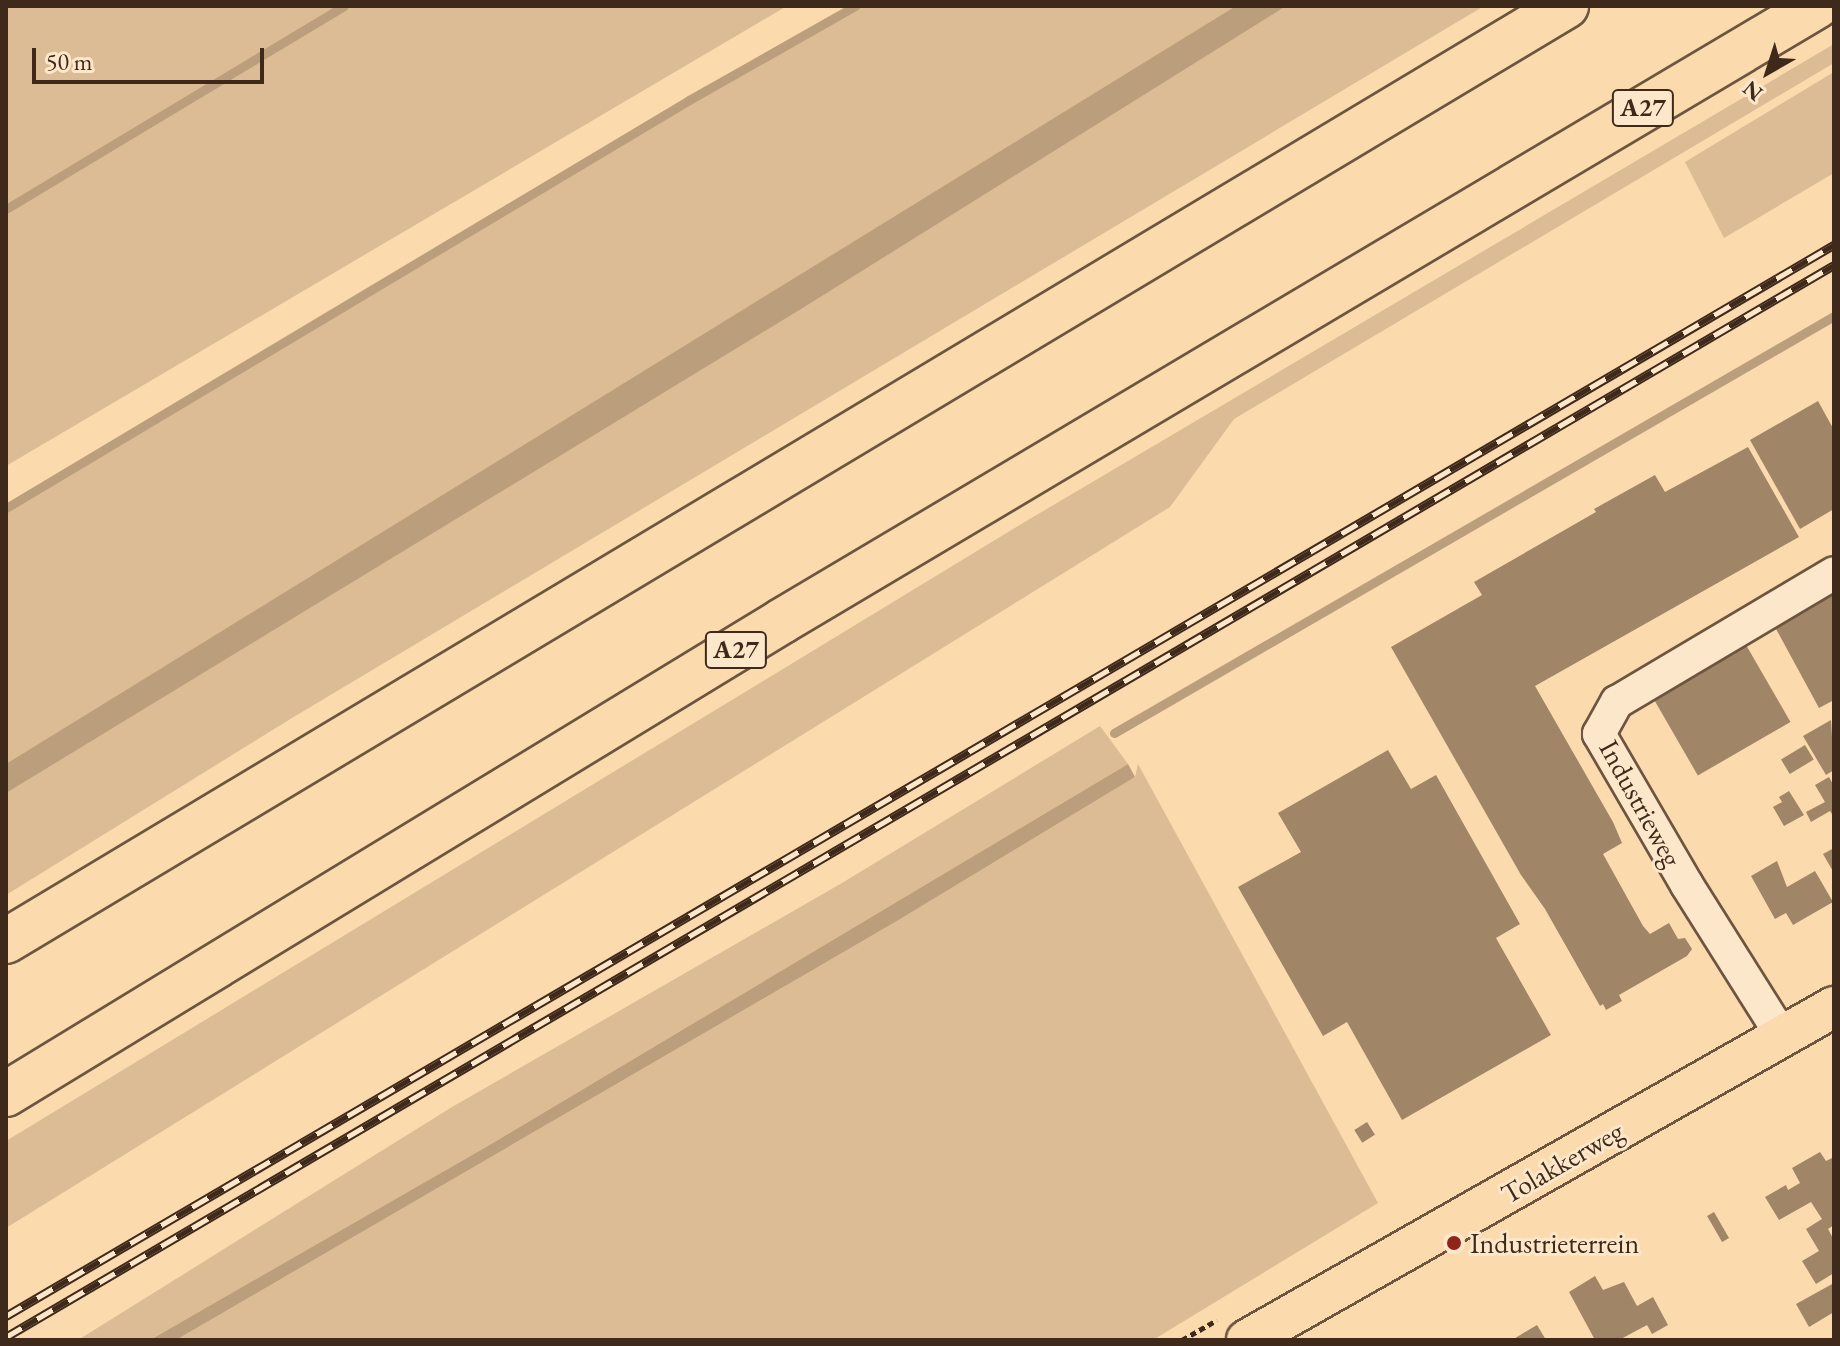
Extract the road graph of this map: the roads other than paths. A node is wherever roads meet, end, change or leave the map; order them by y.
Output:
1 (1566, 6) edge
2 (1817, 6) edge
3 (1834, 573) edge
4 (6, 941) edge
5 (1834, 1007) edge
6 (1782, 1036) junction
7 (6, 1094) edge
8 (1247, 1340) edge

1 - 4 highway
2 - 7 highway, A27
3 - 6 street, Industrieweg
5 - 6 main road, Tolakkerweg
6 - 8 main road, Tolakkerweg

